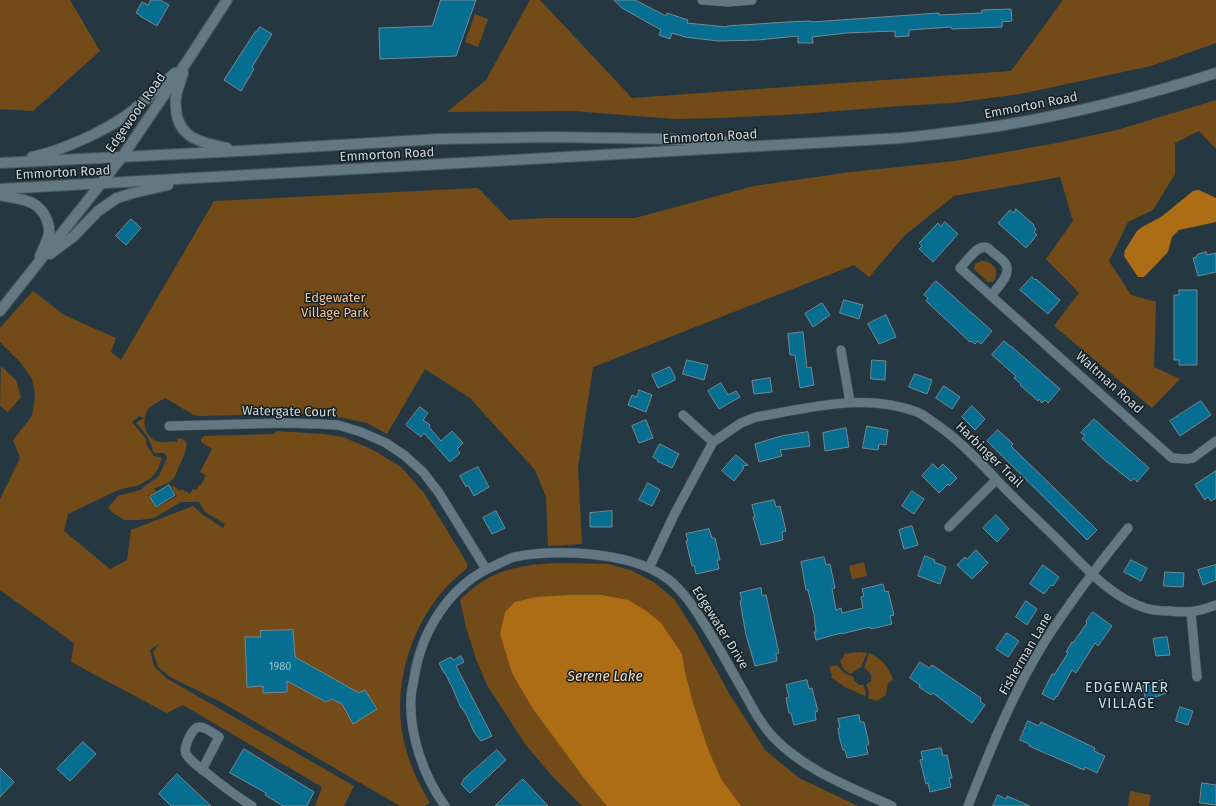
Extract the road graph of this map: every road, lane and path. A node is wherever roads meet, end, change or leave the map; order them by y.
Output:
1 (227, 0) edge
2 (702, 0) edge
3 (752, 0) edge
4 (188, 60) junction
5 (1216, 73) edge
6 (775, 146) junction
7 (239, 151) junction
8 (122, 157) junction
9 (0, 163) edge
10 (196, 178) junction
11 (102, 184) junction
12 (0, 189) edge
13 (0, 195) edge
14 (39, 262) junction
15 (991, 296) junction
16 (0, 310) edge
17 (841, 350) dead end
18 (850, 402) junction
19 (683, 415) dead end
20 (169, 426) dead end
21 (1216, 441) edge
22 (713, 442) junction
23 (996, 480) junction
24 (949, 528) dead end
25 (1128, 528) dead end
26 (649, 568) junction
27 (486, 569) junction
28 (1092, 573) junction
29 (1216, 605) edge
30 (1192, 613) junction
31 (1197, 677) dead end
32 (202, 770) junction
33 (252, 806) edge
34 (445, 806) edge
35 (892, 806) edge
36 (968, 806) edge

1 - 4 main road, Edgewood Road
2 - 3 street
4 - 7 main road
4 - 8 main road, Edgewood Road
4 - 9 main road
5 - 6 main road, Emmorton Road
6 - 7 main road, Emmorton Road
6 - 10 main road, Emmorton Road
7 - 8 main road, Emmorton Road
8 - 9 main road, Emmorton Road
8 - 11 main road, Edgewood Road
10 - 11 main road, Emmorton Road
10 - 14 main road
11 - 12 main road, Emmorton Road
11 - 14 main road, Edgewood Road
13 - 14 main road
14 - 16 main road, Edgewood Road
15 - 15 street, Waltman Road
15 - 21 street, Waltman Road
17 - 18 street
18 - 22 street, Harbinger Trail
18 - 23 street, Harbinger Trail
19 - 22 street
20 - 27 street, Watergate Court
22 - 26 street, Harbinger Trail
23 - 24 street
23 - 28 street, Harbinger Trail
25 - 28 street, Fisherman Lane
26 - 27 street, Edgewater Drive
26 - 35 street, Edgewater Drive
27 - 34 street, Edgewater Drive
28 - 30 street, Harbinger Trail
28 - 36 street, Fisherman Lane
29 - 30 street, Harbinger Trail
30 - 31 street
32 - 32 street
32 - 33 street

